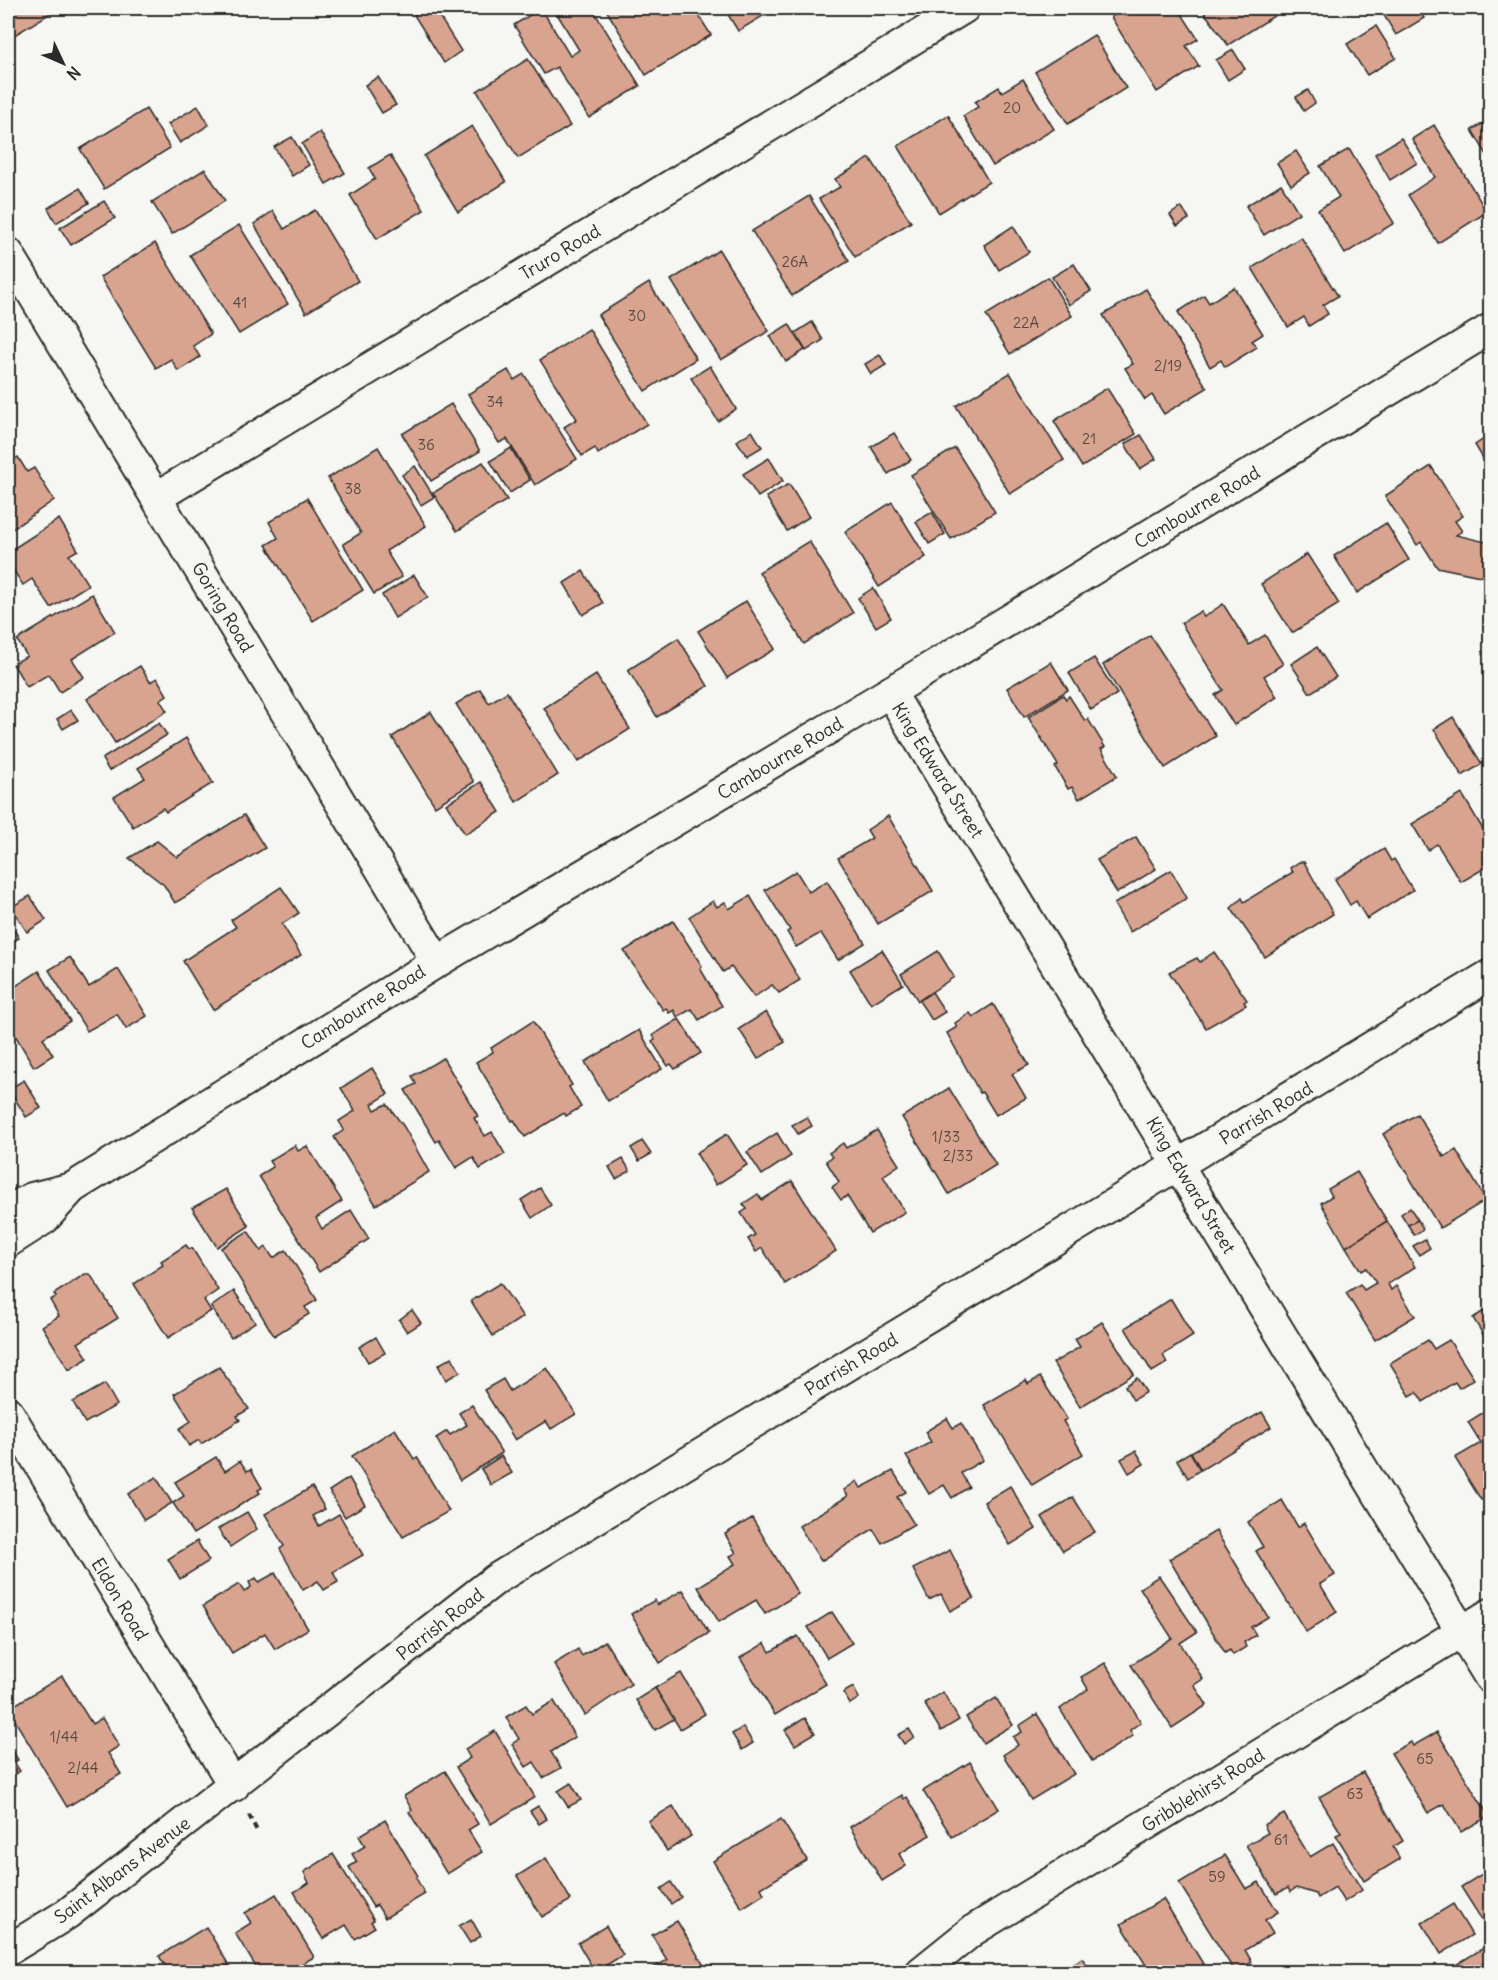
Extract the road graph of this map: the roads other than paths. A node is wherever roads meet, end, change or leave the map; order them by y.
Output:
1 (964, 8) edge
2 (8, 253) edge
3 (1491, 329) edge
4 (157, 497) junction
5 (890, 692) junction
6 (437, 962) junction
7 (1491, 975) edge
8 (1180, 1166) junction
9 (72, 1188) junction
10 (8, 1211) edge
11 (8, 1242) edge
12 (8, 1412) edge
13 (1491, 1614) edge
14 (1462, 1631) junction
15 (1491, 1678) edge
16 (234, 1786) junction
17 (8, 1950) edge
18 (921, 1972) edge

1 - 4 street, Truro Road
2 - 4 street, Goring Road
3 - 5 street, Cambourne Road
4 - 6 street, Goring Road
5 - 6 street, Cambourne Road
5 - 8 street, King Edward Street
6 - 9 street, Cambourne Road
7 - 8 street, Parrish Road
8 - 14 street, King Edward Street
8 - 16 street, Parrish Road
9 - 10 street, Cambourne Road
9 - 11 street, Cambourne Road
12 - 16 street, Eldon Road
13 - 14 street, Gribblehirst Road
14 - 15 street, King Edward Street
14 - 18 street, Gribblehirst Road
16 - 17 street, Saint Albans Avenue

